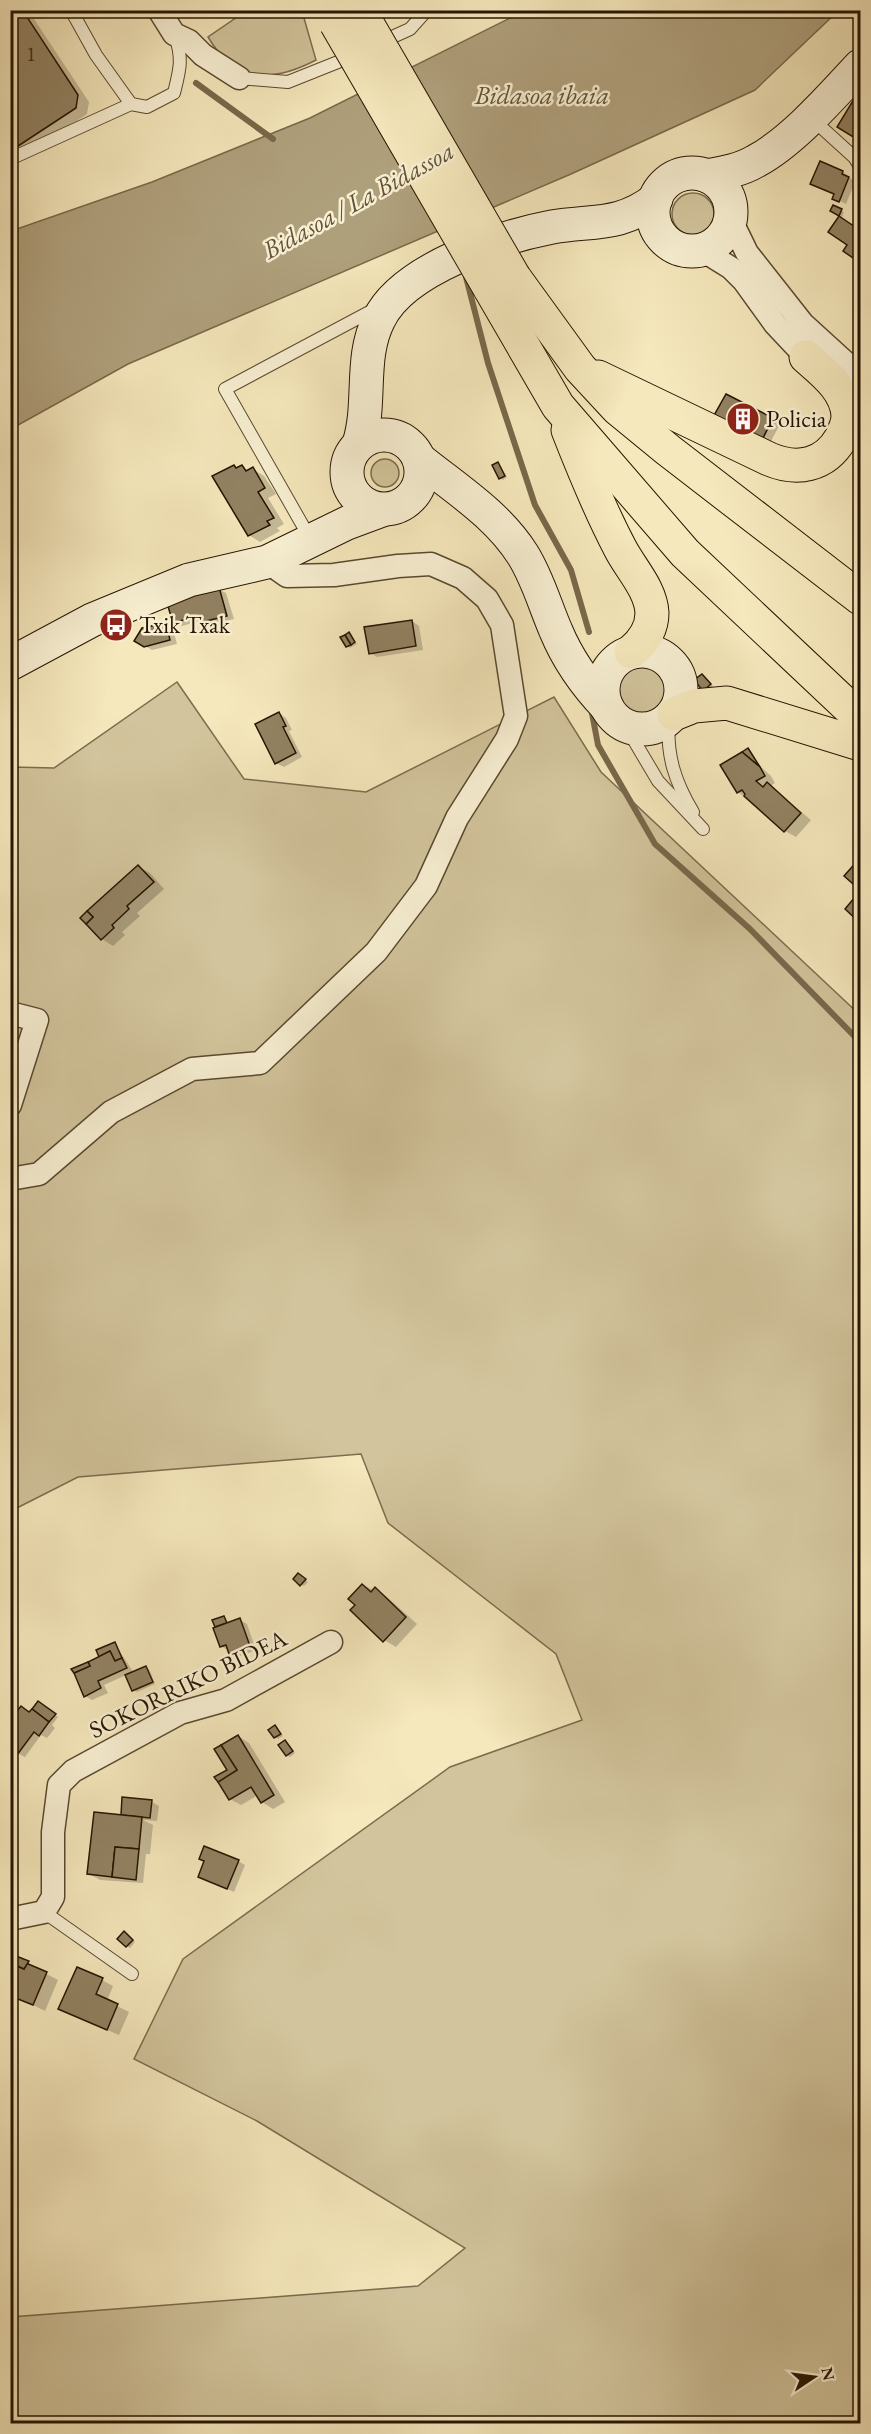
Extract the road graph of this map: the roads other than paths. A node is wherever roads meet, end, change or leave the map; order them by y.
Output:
1 (71, 10) edge
2 (159, 10) edge
3 (427, 10) edge
4 (346, 14) edge
5 (174, 34) junction
6 (861, 66) edge
7 (240, 78) joint
8 (131, 104) junction
9 (810, 117) junction
10 (10, 159) edge
11 (758, 160) junction
12 (861, 166) edge
13 (707, 176) junction
14 (656, 199) junction
15 (731, 213) junction
16 (613, 221) junction
17 (663, 238) junction
18 (702, 250) junction
19 (502, 282) junction
20 (396, 297) junction
21 (806, 357) junction
22 (580, 368) junction
23 (367, 377) junction
24 (857, 379) edge
25 (558, 406) junction
26 (393, 436) junction
27 (359, 444) junction
28 (419, 459) junction
29 (348, 482) junction
30 (464, 494) junction
31 (413, 497) junction
32 (382, 510) junction
33 (314, 539) junction
34 (267, 562) junction
35 (861, 598) edge
36 (556, 633) junction
37 (626, 655) junction
38 (10, 664) edge
39 (617, 717) junction
40 (672, 717) junction
41 (861, 718) edge
42 (861, 744) edge
43 (10, 1013) edge
44 (10, 1105) edge
45 (10, 1179) edge
46 (331, 1642) dead end
47 (44, 1912) junction
48 (10, 1919) edge
49 (132, 1974) dead end

1 - 8 lane
2 - 5 street
3 - 7 lane
4 - 19 highway, bridge
5 - 7 street
5 - 8 lane
6 - 9 main road
8 - 10 lane
9 - 11 main road
9 - 12 lane
11 - 13 main road
11 - 15 main road
13 - 14 main road
13 - 15 main road
14 - 16 main road
14 - 17 main road
15 - 18 main road
15 - 24 street
16 - 17 main road
16 - 20 main road
17 - 18 main road
18 - 21 street
19 - 22 highway
19 - 25 highway
20 - 23 main road
20 - 33 lane
21 - 22 highway
21 - 24 street
22 - 35 highway
23 - 26 main road
23 - 27 main road
25 - 37 highway
25 - 41 highway
26 - 27 main road
26 - 28 main road
27 - 29 main road
28 - 30 main road
28 - 31 main road
29 - 32 main road
29 - 33 main road
30 - 31 main road
30 - 36 main road
31 - 32 main road
32 - 33 main road
33 - 34 main road
34 - 38 main road
34 - 45 street
36 - 37 main road
36 - 39 main road
37 - 39 main road
37 - 40 main road
39 - 40 main road
39 - 40 lane
40 - 42 highway
43 - 44 street
46 - 47 street, SOKORRIKO BIDEA
47 - 48 street
47 - 49 lane

